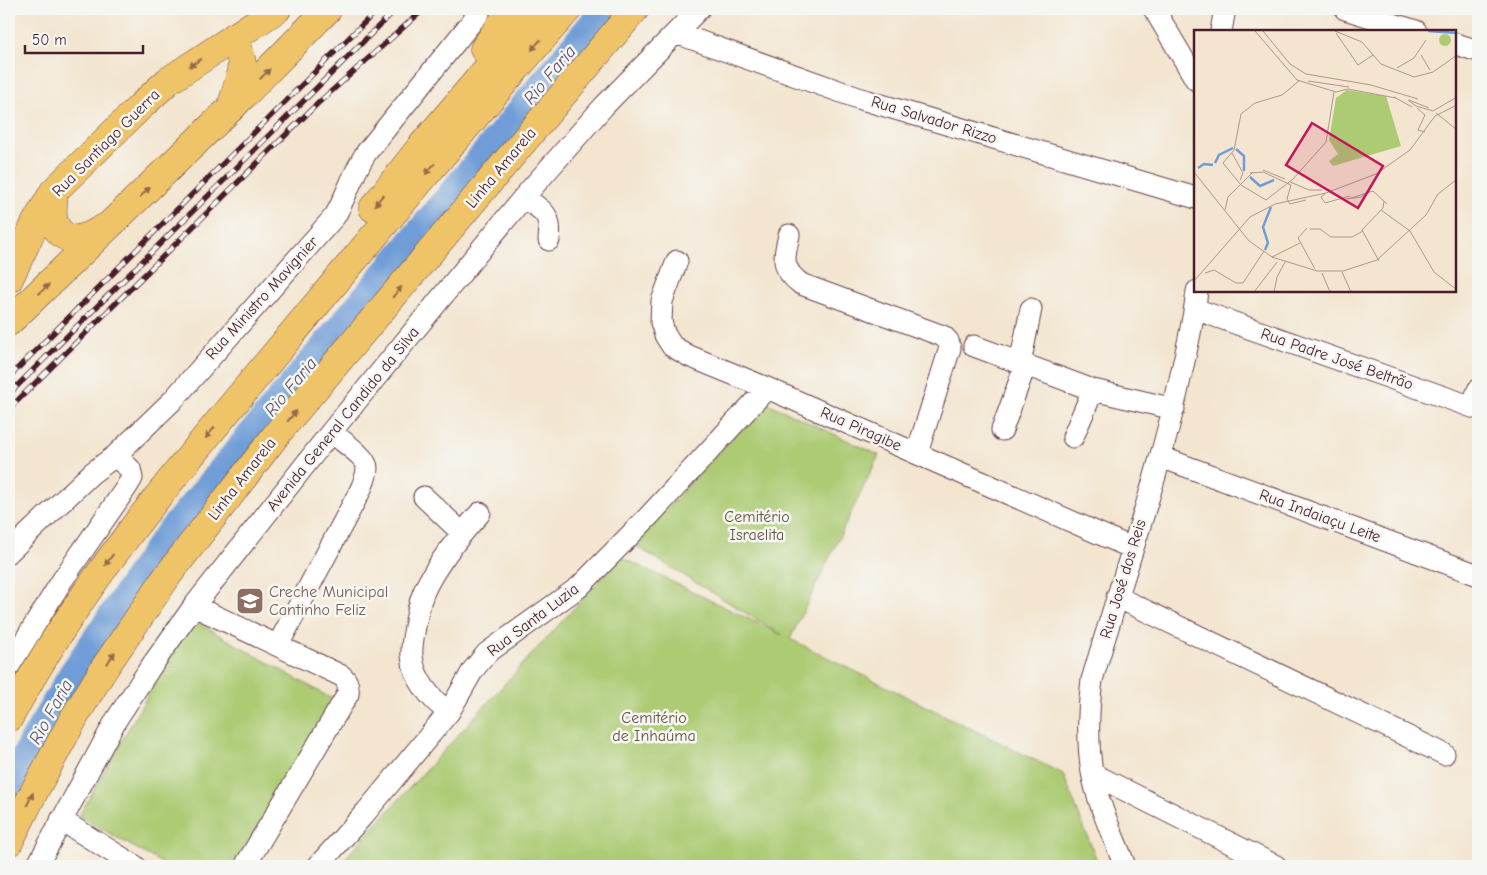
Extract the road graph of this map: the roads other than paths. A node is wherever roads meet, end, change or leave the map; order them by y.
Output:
1 (278, 9) edge
2 (328, 9) edge
3 (510, 9) edge
4 (538, 9) edge
5 (568, 9) edge
6 (699, 9) edge
7 (1154, 9) edge
8 (1225, 9) edge
9 (1345, 9) edge
10 (634, 12) edge
11 (479, 13) dead end
12 (1221, 30) edge
13 (1413, 30) edge
14 (676, 33) junction
15 (236, 36) junction
16 (1457, 44) edge
17 (1478, 51) edge
18 (1194, 77) edge
19 (231, 108) junction
20 (420, 148) junction
21 (54, 191) junction
22 (1194, 197) edge
23 (523, 198) junction
24 (110, 226) junction
25 (789, 235) dead end
26 (549, 240) dead end
27 (677, 261) dead end
28 (9, 279) edge
29 (1196, 300) edge
30 (1031, 309) dead end
31 (9, 322) edge
32 (974, 346) dead end
33 (1023, 365) junction
34 (767, 388) junction
35 (1093, 390) junction
36 (240, 395) junction
37 (1476, 402) edge
38 (1174, 409) junction
39 (1002, 430) dead end
40 (330, 432) junction
41 (1074, 437) dead end
42 (917, 453) junction
43 (115, 456) junction
44 (1161, 457) junction
45 (424, 497) dead end
46 (480, 514) dead end
47 (462, 533) junction
48 (1132, 548) junction
49 (9, 552) edge
50 (1478, 575) edge
51 (1117, 598) junction
52 (194, 606) junction
53 (278, 645) junction
54 (9, 666) edge
55 (449, 712) junction
56 (9, 718) edge
57 (1444, 754) dead end
58 (1092, 774) junction
59 (61, 820) junction
60 (9, 842) edge
61 (37, 866) edge
62 (135, 866) edge
63 (245, 866) edge
64 (318, 866) edge
65 (1125, 866) edge
66 (1276, 866) edge

1 - 15 main road, Rua Santiago Guerra
19 -> 2 main road
3 - 20 main road
4 - 20 main road
5 -> 36 main road
6 - 14 street, Avenida General Candido da Silva
7 - 18 street
8 - 12 street
9 - 13 street
60 -> 10 main road, Linha Amarela
11 - 43 street, Rua Ministro Mavignier
14 - 22 street, Rua Salvador Rizzo
14 - 23 street, Avenida General Candido da Silva
15 - 19 main road
15 -> 21 main road, Rua Santiago Guerra
16 - 17 street
24 -> 19 main road
20 -> 36 main road
21 - 24 main road
21 - 28 main road, Rua Santiago Guerra
23 - 26 street
23 - 40 street, Avenida General Candido da Silva
31 -> 24 main road
25 - 42 street
27 - 34 street, Rua Piragibe
29 - 37 street, Rua Padre José Beltrão
29 - 38 street, Rua José dos Reis
30 - 33 street
32 - 33 street
33 - 35 street
33 - 39 street
34 - 42 street, Rua Piragibe
34 - 55 street, Rua Santa Luzia
35 - 38 street
35 - 41 street
36 -> 56 main road
38 - 44 street, Rua José dos Reis
40 - 52 street, Avenida General Candido da Silva
40 - 53 street
42 - 48 street, Rua Piragibe
43 - 49 street, Rua Ministro Mavignier
43 - 54 street
44 - 48 street, Rua José dos Reis
44 - 50 street, Rua Indaiaçu Leite
45 - 47 street
46 - 47 street
47 - 55 street
48 - 51 street, Rua José dos Reis
51 - 57 street
51 - 58 street, Rua José dos Reis
52 - 53 street
52 - 59 street, Avenida General Candido da Silva
53 - 63 street
55 - 64 street, Rua Santa Luzia
58 - 65 street, Rua José dos Reis
58 - 66 street
59 - 61 street, Avenida General Candido da Silva
59 - 62 street

